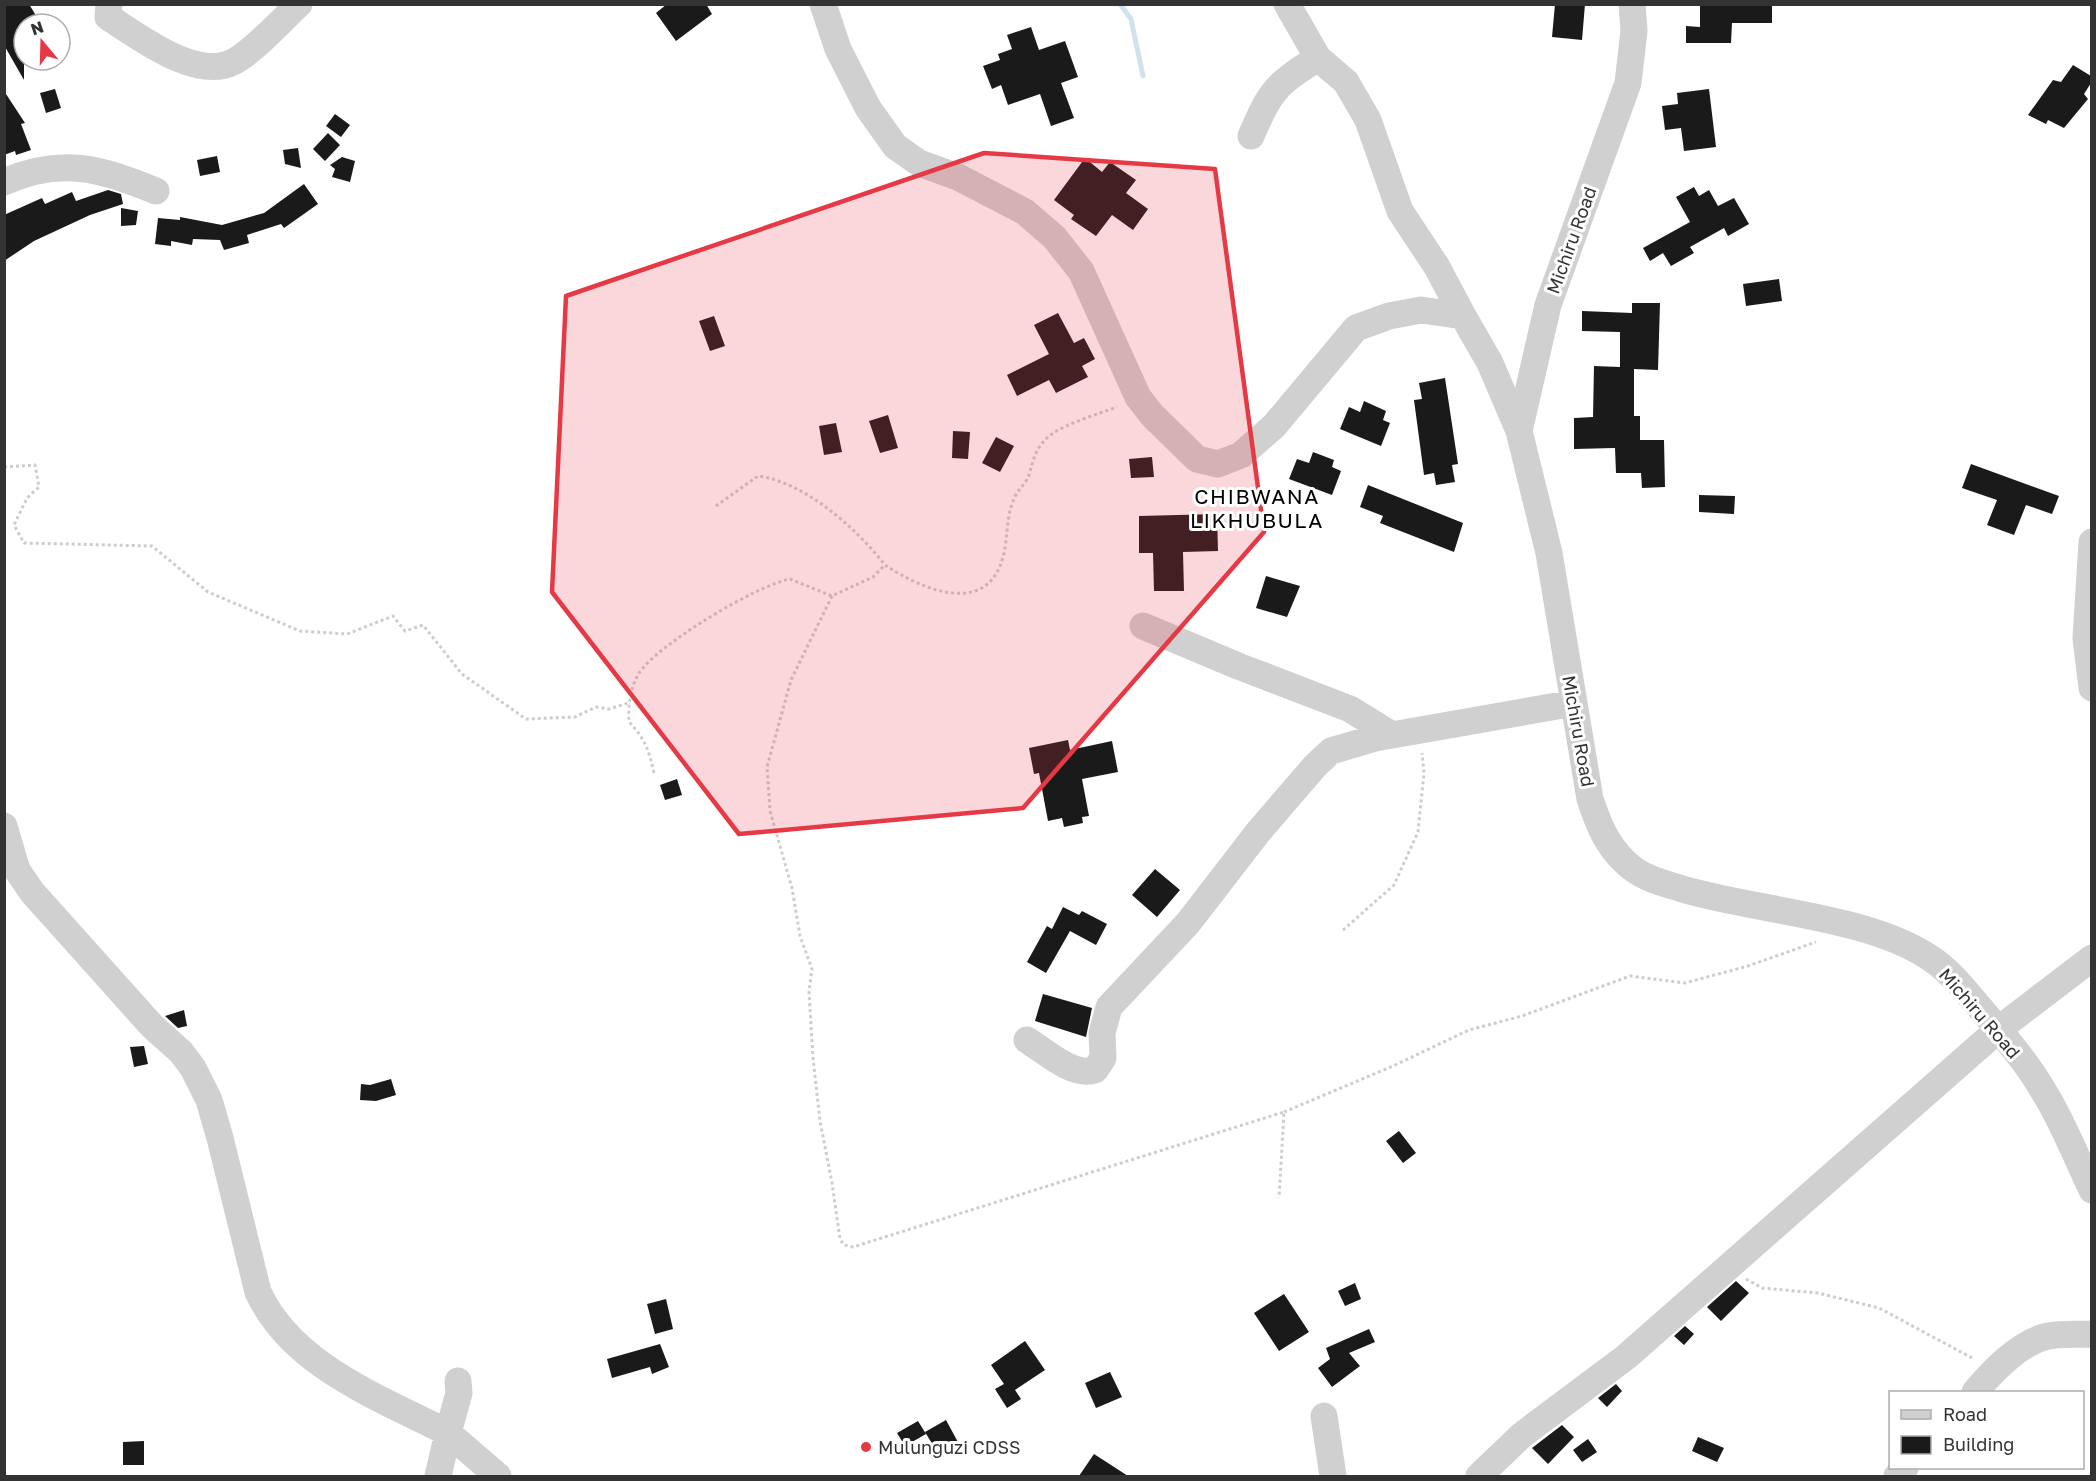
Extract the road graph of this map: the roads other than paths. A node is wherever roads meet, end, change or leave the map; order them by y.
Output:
1 (109, 4) edge
2 (299, 4) edge
3 (823, 4) edge
4 (1287, 4) edge
5 (1632, 4) edge
6 (1317, 58) junction
7 (1251, 136) dead end
8 (4, 182) edge
9 (156, 191) dead end
10 (1463, 316) junction
11 (1519, 431) junction
12 (2091, 542) edge
13 (1143, 626) dead end
14 (2091, 688) edge
15 (1574, 703) junction
16 (1392, 735) junction
17 (4, 826) edge
18 (2091, 958) edge
19 (1999, 1029) junction
20 (1027, 1040) dead end
21 (2091, 1190) edge
22 (2091, 1334) edge
23 (458, 1381) dead end
24 (1976, 1391) edge
25 (1324, 1416) dead end
26 (447, 1433) junction
27 (438, 1476) edge
28 (498, 1476) edge
29 (1333, 1476) edge
30 (1479, 1476) edge

1 - 2 street
3 - 10 street
4 - 6 street
5 - 11 street, Michiru Road
6 - 7 street
6 - 10 street
8 - 9 street
10 - 11 street
11 - 15 street, Michiru Road
12 - 14 street
13 - 16 street
15 - 16 street
15 - 19 street, Michiru Road
16 - 20 street
17 - 26 street
18 - 19 street
19 - 21 street, Michiru Road
19 - 30 street
22 - 24 street
23 - 26 street
25 - 29 street
26 - 27 street
26 - 28 street

